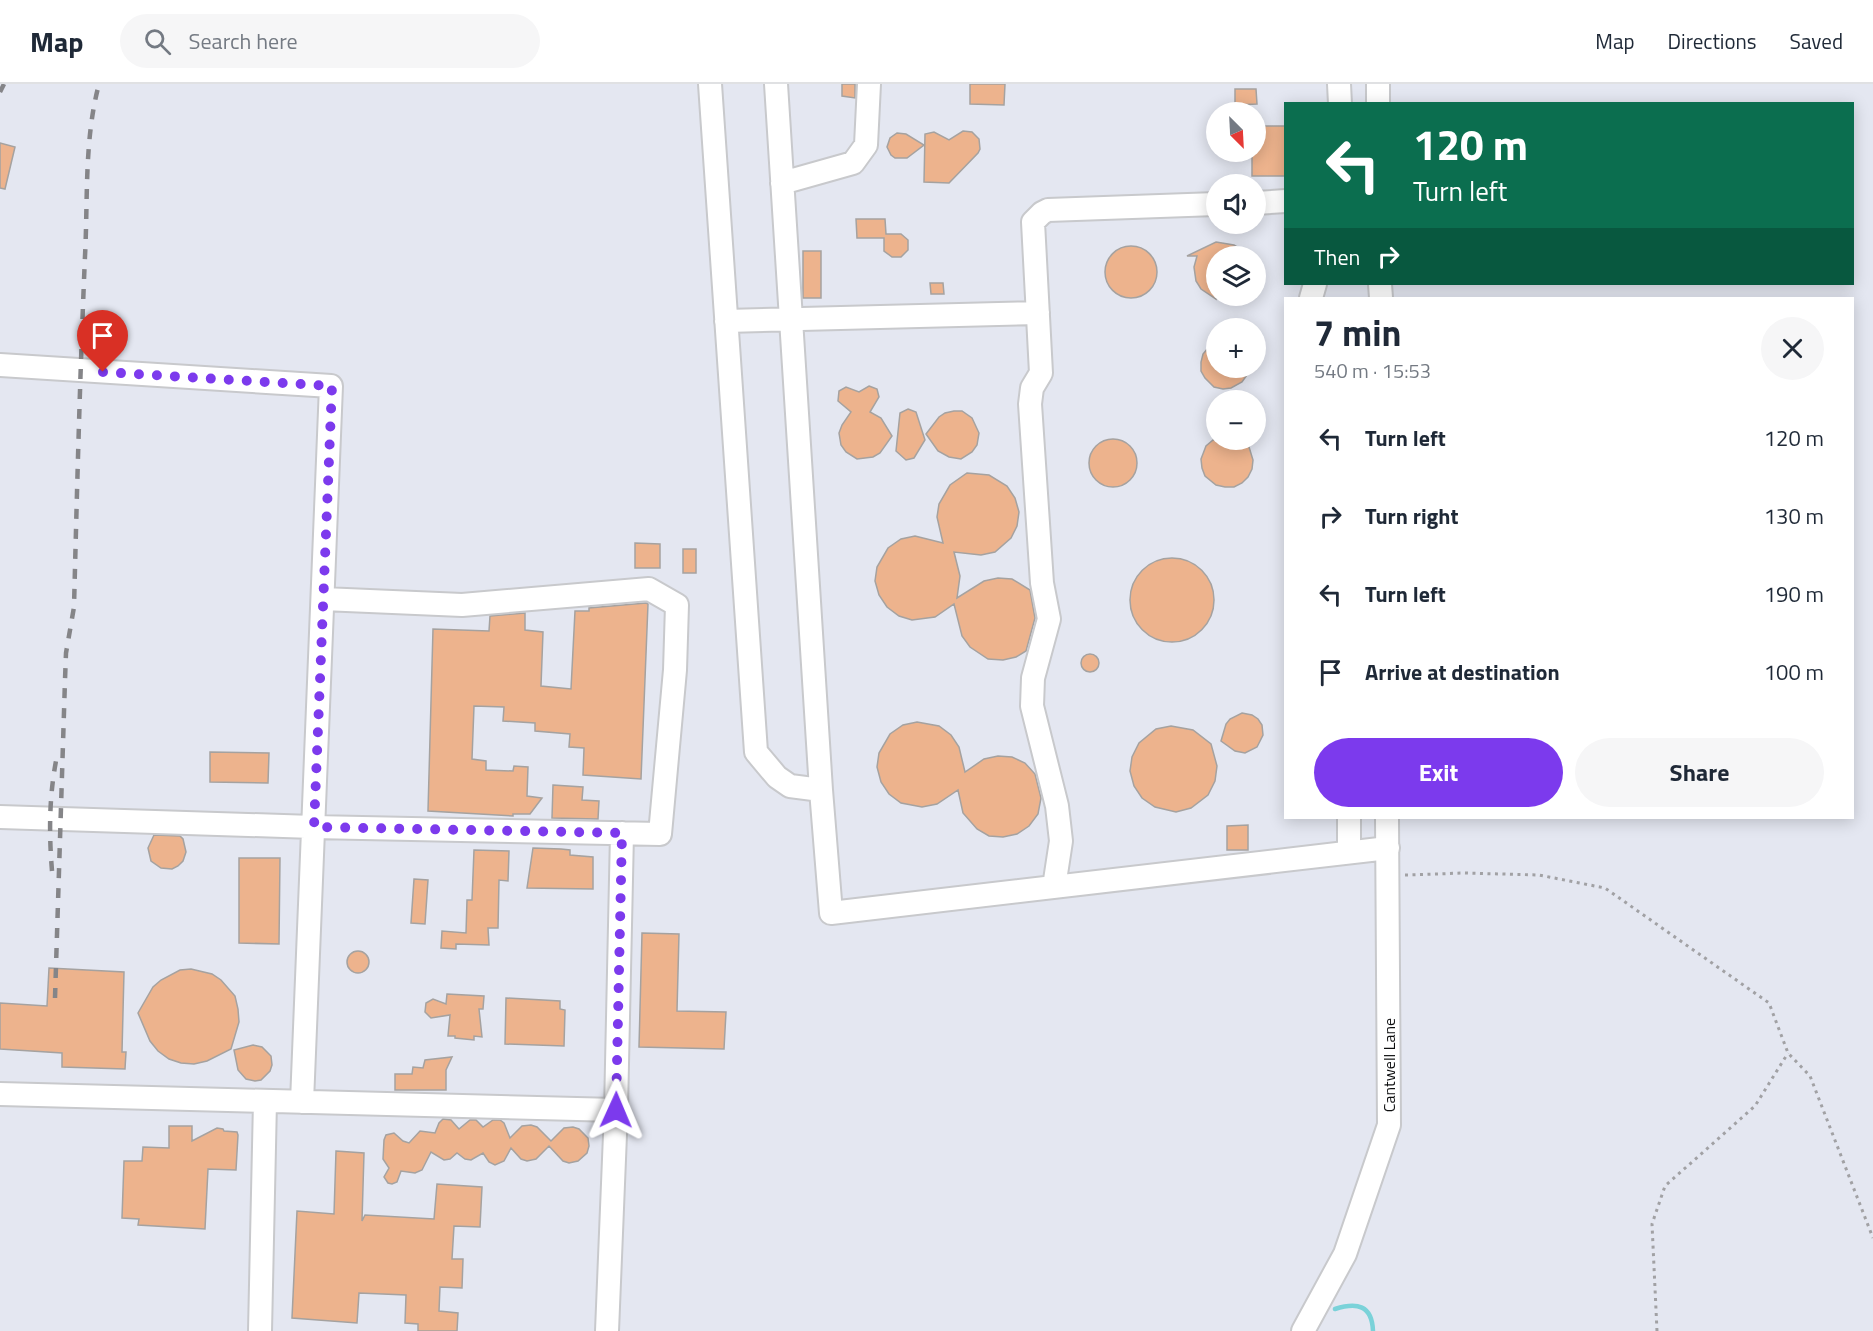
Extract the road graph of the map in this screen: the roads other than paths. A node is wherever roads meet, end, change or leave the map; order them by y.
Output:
1 (710, 84) edge
2 (776, 84) edge
3 (868, 84) edge
4 (1339, 84) edge
5 (1378, 84) edge
6 (1340, 102) edge
7 (1378, 102) edge
8 (782, 183) junction
9 (1284, 201) edge
10 (1266, 202) edge
11 (1206, 204) edge
12 (1038, 313) junction
13 (791, 319) junction
14 (726, 321) junction
15 (0, 366) edge
16 (323, 599) junction
17 (821, 790) junction
18 (0, 817) edge
19 (1349, 819) edge
20 (1387, 819) edge
21 (314, 827) junction
22 (622, 833) junction
23 (1388, 848) junction
24 (1349, 852) junction
25 (1054, 887) junction
26 (0, 1094) edge
27 (265, 1101) junction
28 (303, 1102) junction
29 (616, 1110) junction
30 (260, 1331) edge
31 (607, 1331) edge
32 (1303, 1331) edge

1 - 14 street
2 - 8 street
3 - 8 street
4 - 6 street
5 - 7 street
8 - 13 street
9 - 10 street
11 - 12 street
12 - 13 street
12 - 25 street
13 - 14 street
13 - 17 street
14 - 17 street
15 - 16 street
16 - 21 street
16 - 22 street
17 - 25 street
18 - 21 street
19 - 24 street
20 - 23 street, Cantwell Lane
21 - 22 street
21 - 28 street
22 - 29 street
23 - 24 street
23 - 32 street, Cantwell Lane
24 - 25 street
26 - 27 street
27 - 28 street
27 - 30 street
28 - 29 street
29 - 31 street

